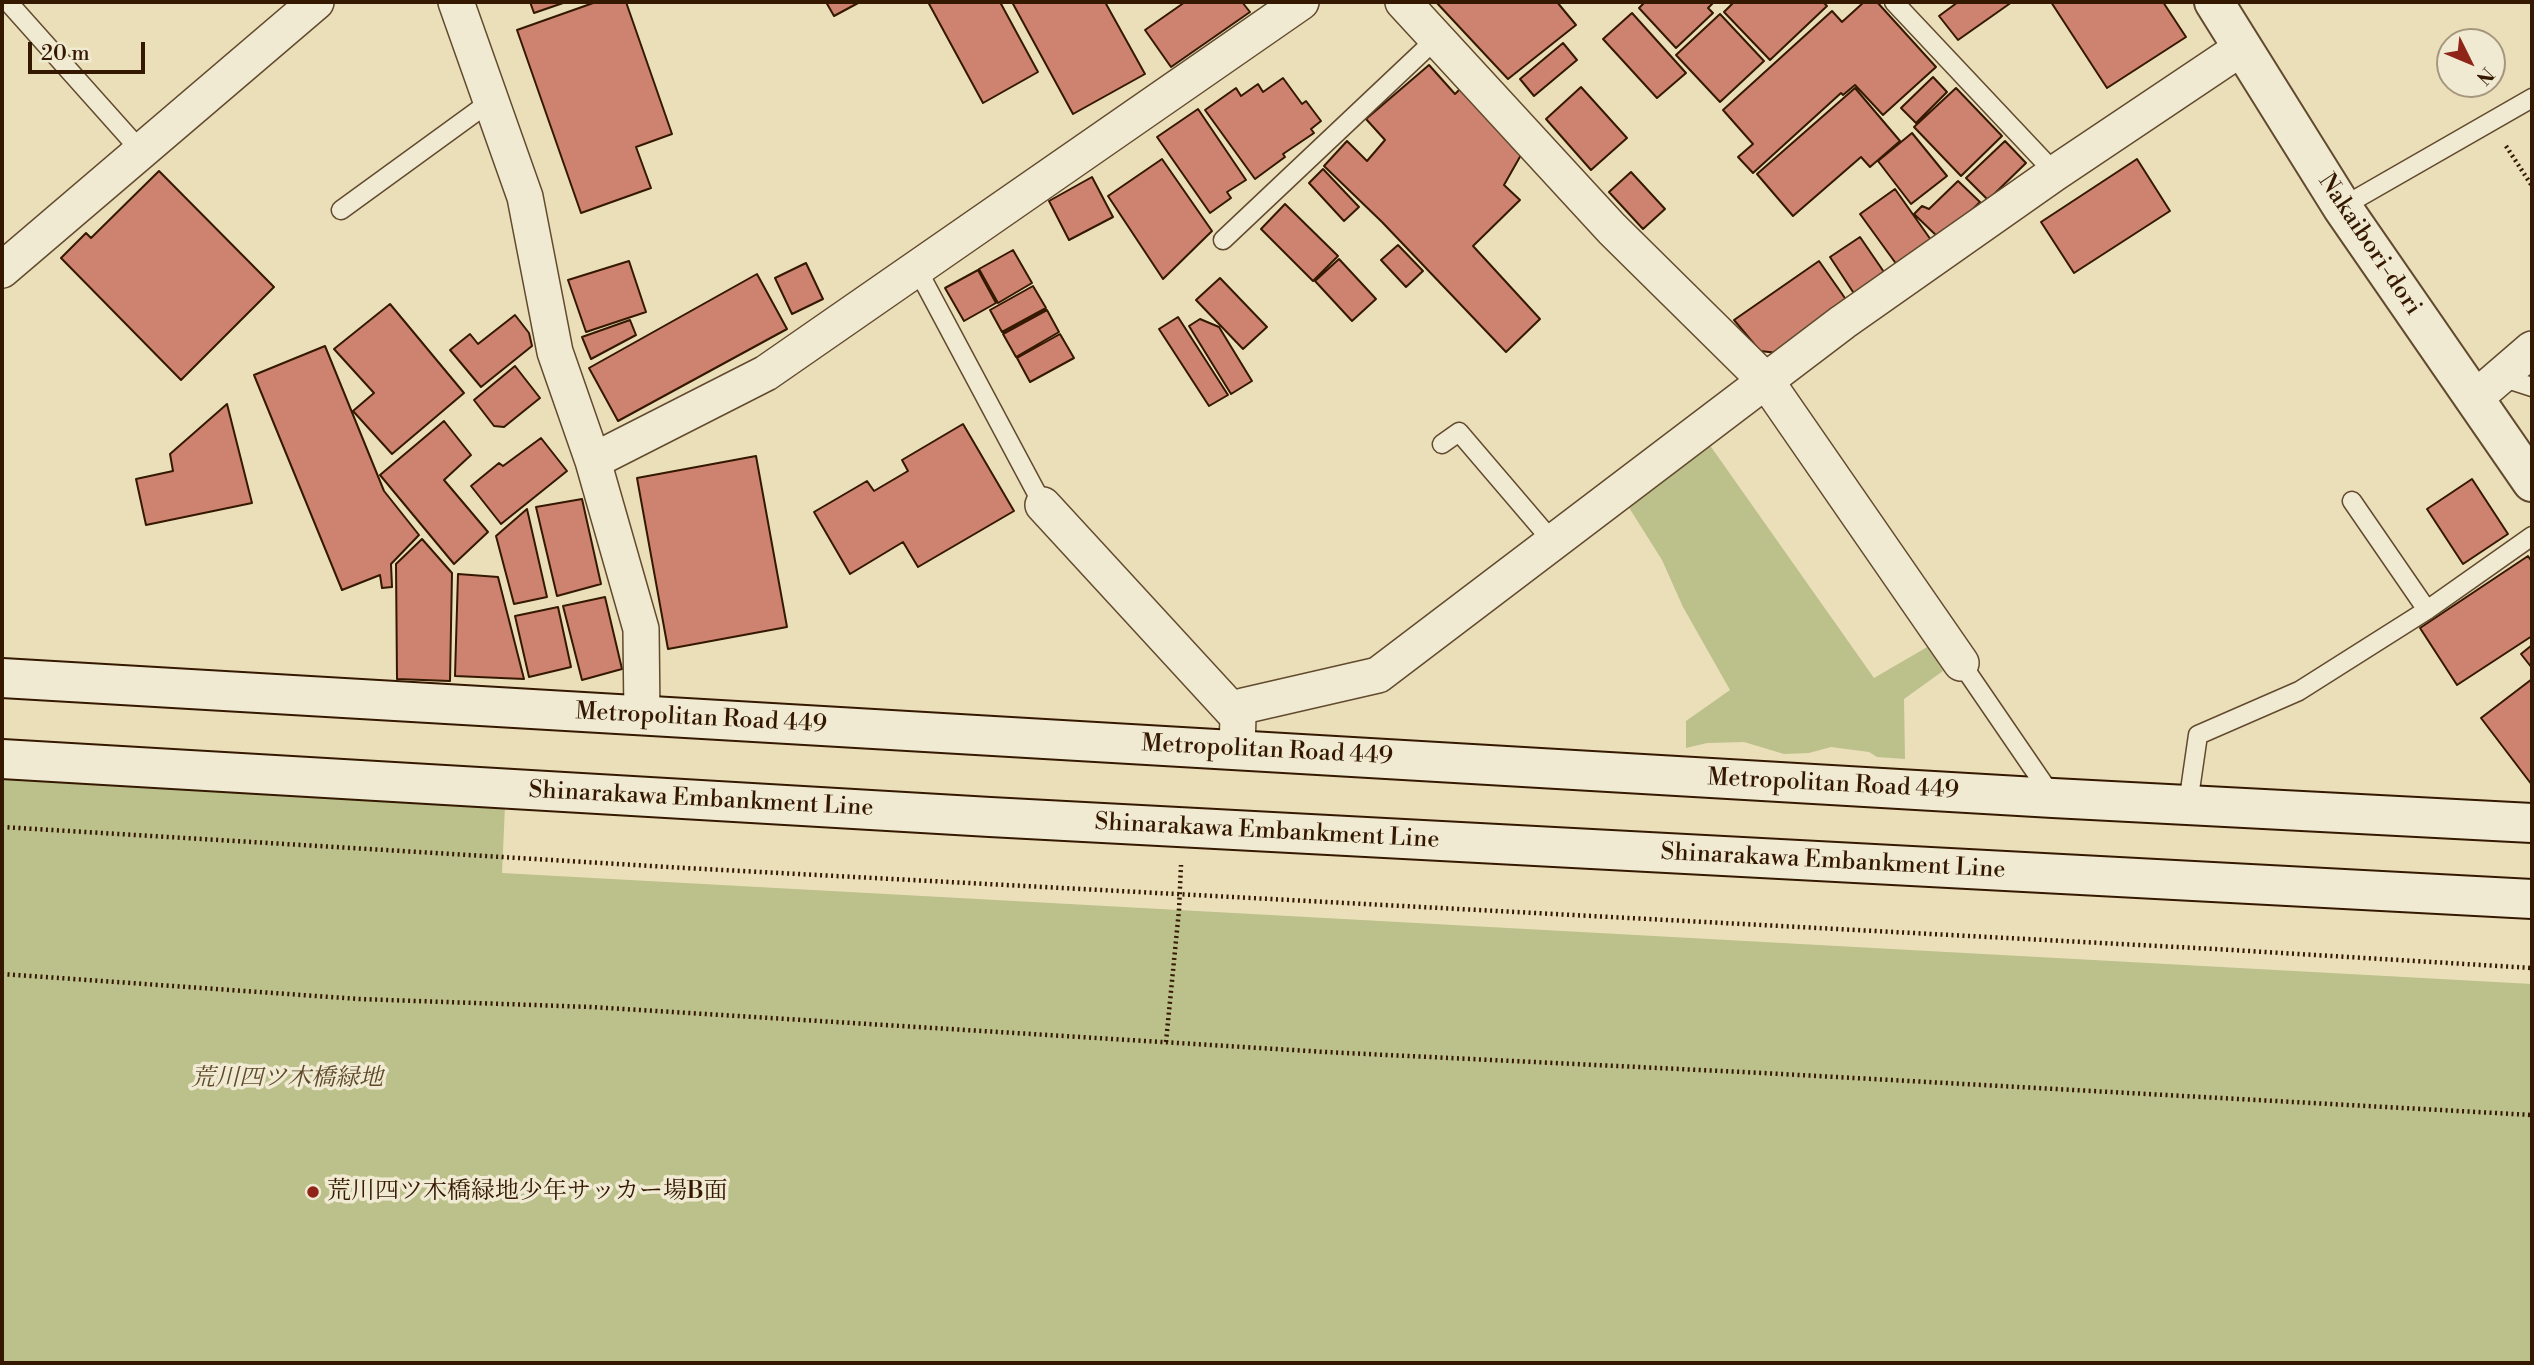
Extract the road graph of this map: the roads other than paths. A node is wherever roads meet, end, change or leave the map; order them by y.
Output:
1 (8, 2) edge
2 (316, 2) edge
3 (456, 2) edge
4 (1301, 2) edge
5 (1403, 2) edge
6 (1894, 2) edge
7 (2214, 2) edge
8 (1437, 38) junction
9 (2243, 47) junction
10 (2532, 98) edge
11 (491, 101) junction
12 (141, 151) junction
13 (2055, 173) junction
14 (2342, 207) junction
15 (341, 210) dead end
16 (1223, 240) dead end
17 (916, 268) junction
18 (2, 270) edge
19 (2532, 349) edge
20 (1766, 381) junction
21 (2502, 388) edge
22 (1442, 444) dead end
23 (593, 461) junction
24 (2532, 482) edge
25 (2352, 501) dead end
26 (1043, 505) joint
27 (2532, 536) edge
28 (1553, 542) junction
29 (2427, 610) junction
30 (1961, 663) joint
31 (2, 678) edge
32 (642, 716) junction
33 (1238, 733) junction
34 (2, 759) edge
35 (2053, 798) junction
36 (2188, 804) junction
37 (2532, 823) edge
38 (2532, 899) edge

1 - 12 lane
2 - 12 street
3 - 11 street
4 - 17 street
5 - 8 street
6 - 13 lane
7 - 9 main road, Nakaibori-dori
8 - 16 lane
8 - 20 street
9 - 13 street
9 - 14 main road, Nakaibori-dori
10 - 14 lane
11 - 15 lane
11 - 23 street
12 - 18 street
13 - 20 street
14 - 21 main road, Nakaibori-dori
17 - 23 street
17 - 26 lane
19 - 21 street
20 - 28 street
20 - 30 street
21 - 24 main road, Nakaibori-dori
22 - 28 lane
23 - 32 street
25 - 29 lane
26 - 33 street
27 - 29 lane
28 - 33 street
29 - 36 lane
30 - 35 lane
31 - 32 main road, Metropolitan Road 449
32 - 33 main road, Metropolitan Road 449
33 - 35 main road, Metropolitan Road 449
34 - 38 main road, Shinarakawa Embankment Line
35 - 36 main road, Metropolitan Road 449
36 - 37 main road, Metropolitan Road 449

